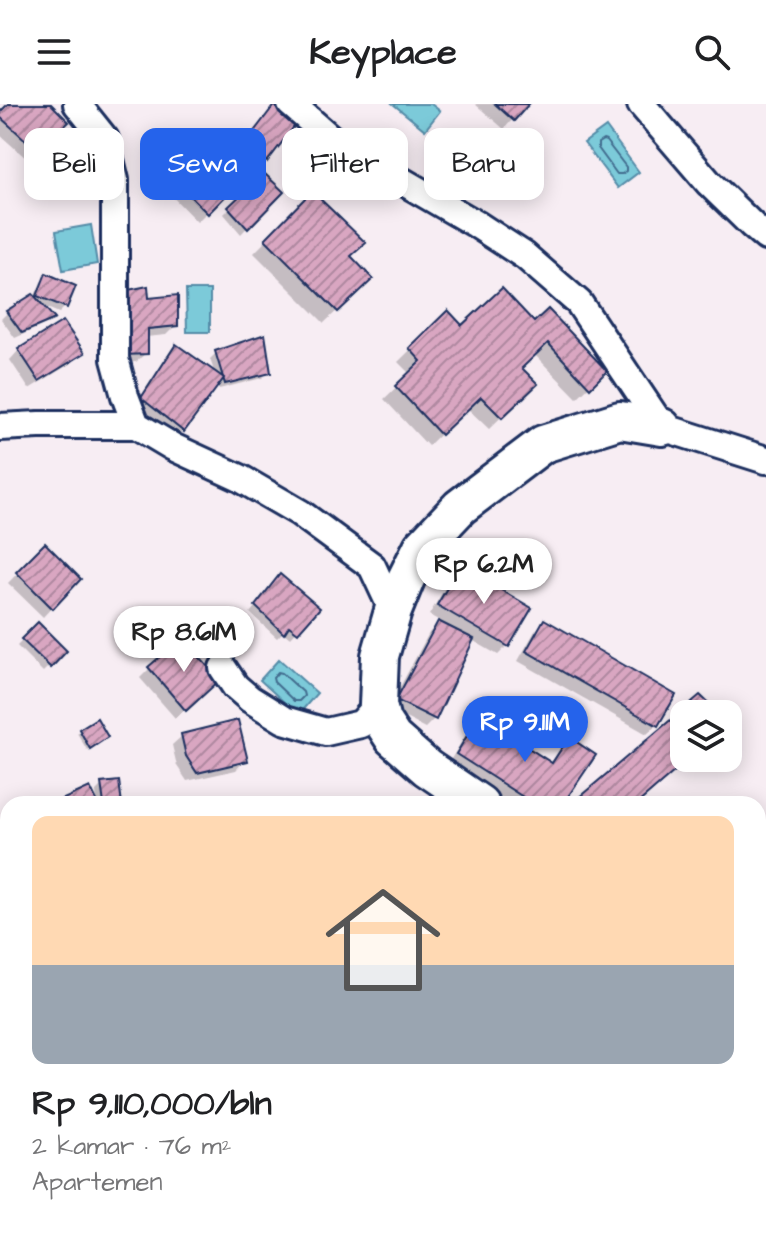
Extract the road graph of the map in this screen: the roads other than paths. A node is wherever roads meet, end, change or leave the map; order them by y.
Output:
1 (77, 104) edge
2 (291, 104) edge
3 (641, 104) edge
4 (766, 237) edge
5 (136, 425) junction
6 (0, 427) edge
7 (662, 427) junction
8 (766, 460) edge
9 (393, 611) junction
10 (223, 668) dead end
11 (378, 705) junction
12 (468, 796) edge

1 - 5 street
2 - 7 street
3 - 4 street
5 - 6 street
5 - 9 street
7 - 8 street
7 - 9 street
9 - 11 street
10 - 11 street
11 - 12 street

